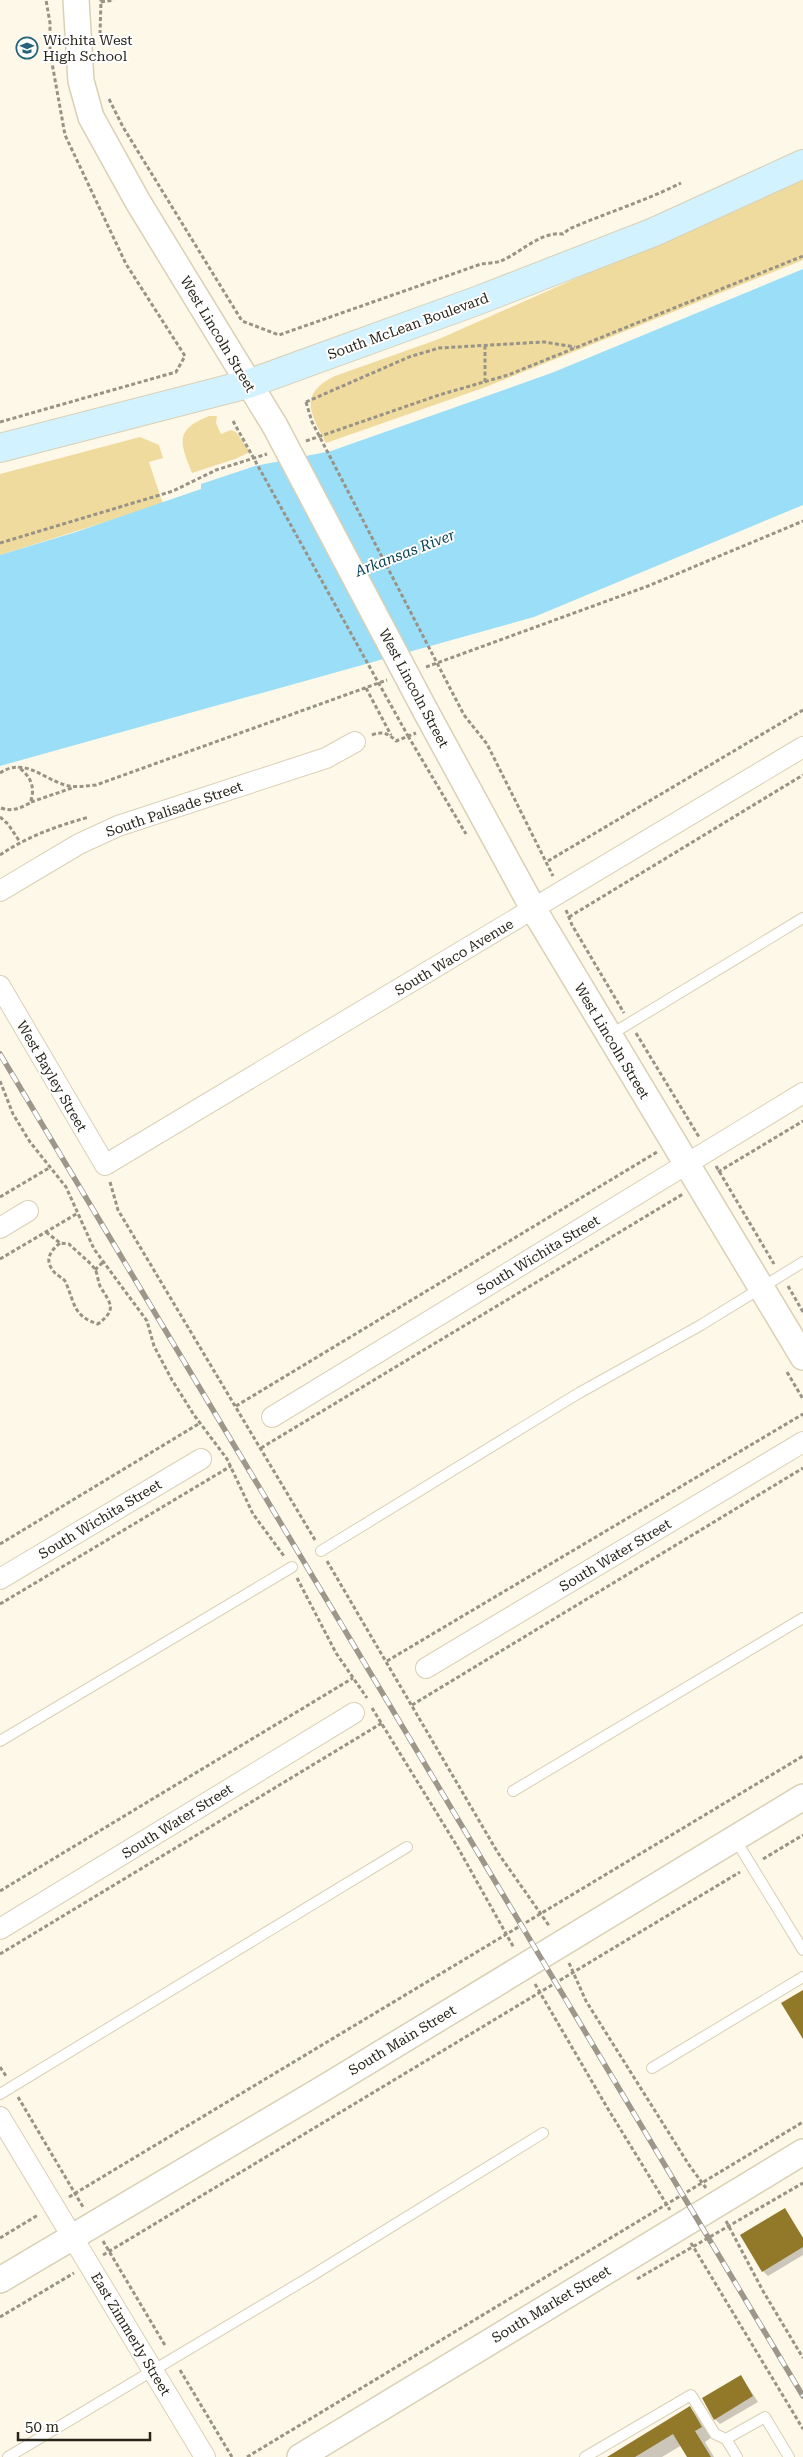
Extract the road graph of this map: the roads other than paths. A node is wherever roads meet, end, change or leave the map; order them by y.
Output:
1 (76, 0) edge
2 (803, 164) edge
3 (248, 384) junction
4 (0, 448) edge
5 (355, 742) road end
6 (803, 747) edge
7 (0, 891) edge
8 (534, 910) junction
9 (803, 918) edge
10 (0, 986) edge
11 (609, 1035) junction
12 (803, 1093) edge
13 (105, 1166) joint
14 (692, 1174) junction
15 (28, 1211) dead end
16 (0, 1228) edge
17 (803, 1262) edge
18 (761, 1288) junction
19 (803, 1357) edge
20 (272, 1417) dead end
21 (803, 1442) edge
22 (201, 1459) dead end
23 (321, 1550) road end
24 (292, 1567) road end
25 (0, 1579) edge
26 (803, 1618) edge
27 (426, 1668) dead end
28 (354, 1713) dead end
29 (0, 1741) edge
30 (512, 1791) dead end
31 (803, 1797) edge
32 (734, 1838) junction
33 (406, 1847) dead end
34 (0, 1929) edge
35 (803, 1950) edge
36 (803, 1976) edge
37 (652, 2068) dead end
38 (0, 2094) edge
39 (0, 2117) edge
40 (543, 2133) dead end
41 (803, 2152) edge
42 (72, 2237) junction
43 (0, 2280) edge
44 (152, 2370) junction
45 (726, 2439) junction
46 (8, 2457) edge
47 (205, 2457) edge
48 (300, 2457) edge
49 (585, 2457) edge
50 (736, 2457) edge
51 (789, 2457) edge

1 - 3 street, West Lincoln Street
2 - 3 main road, South McLean Boulevard
3 - 4 main road, South McLean Boulevard
3 - 8 street, West Lincoln Street, bridge
5 - 7 street, South Palisade Street
6 - 8 street, South Waco Avenue
8 - 11 street, West Lincoln Street
8 - 13 street, South Waco Avenue
9 - 11 lane
10 - 13 street, West Bayley Street
11 - 14 street, West Lincoln Street
12 - 14 street, South Wichita Street
14 - 18 street, West Lincoln Street
14 - 20 street, South Wichita Street
15 - 16 street
17 - 18 lane
18 - 19 street, West Lincoln Street
18 - 23 lane
21 - 27 street, South Water Street
22 - 25 street, South Wichita Street
24 - 29 lane
26 - 30 lane
28 - 34 street, South Water Street
31 - 32 street, South Main Street
32 - 35 lane
32 - 42 street, South Main Street
33 - 38 lane
36 - 37 lane
39 - 42 street, East Zimmerly Street
40 - 44 lane
41 - 48 street, South Market Street
42 - 43 street, South Main Street
42 - 44 street, East Zimmerly Street
44 - 46 lane
44 - 47 street, East Zimmerly Street
45 - 49 lane
45 - 50 lane
45 - 51 lane

